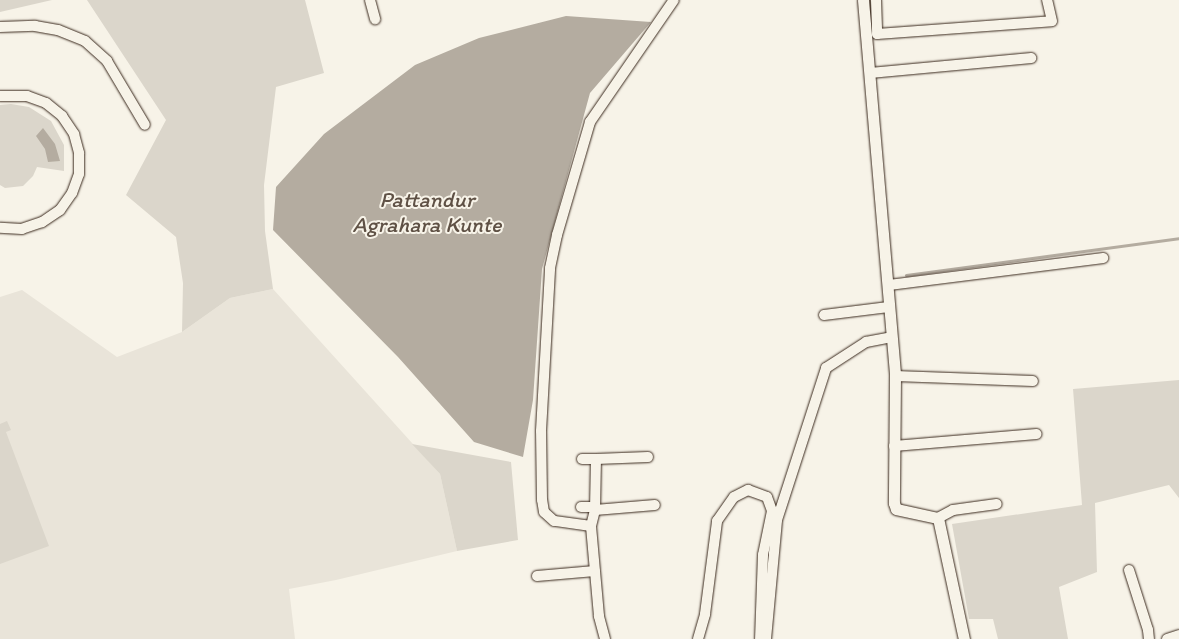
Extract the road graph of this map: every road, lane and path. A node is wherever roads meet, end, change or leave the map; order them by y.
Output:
1 (370, 0) edge
2 (674, 0) edge
3 (863, 0) edge
4 (876, 0) edge
5 (1046, 0) edge
6 (871, 16) junction
7 (375, 19) dead end
8 (0, 27) edge
9 (1031, 58) dead end
10 (870, 73) junction
11 (0, 96) edge
12 (146, 125) dead end
13 (0, 228) edge
14 (1103, 258) dead end
15 (889, 285) junction
16 (890, 307) junction
17 (824, 315) dead end
18 (892, 337) junction
19 (895, 376) junction
20 (1033, 381) dead end
21 (1036, 434) dead end
22 (894, 446) junction
23 (648, 457) dead end
24 (582, 459) dead end
25 (596, 459) junction
26 (997, 504) dead end
27 (655, 505) dead end
28 (581, 506) dead end
29 (595, 508) junction
30 (938, 518) junction
31 (592, 526) junction
32 (1129, 570) dead end
33 (595, 571) junction
34 (537, 576) dead end
35 (1179, 635) edge
36 (605, 639) edge
37 (698, 639) edge
38 (760, 639) edge
39 (766, 639) edge
40 (964, 639) edge
41 (1149, 639) edge
42 (1167, 639) edge

1 - 7 street
2 - 31 street
3 - 6 street
4 - 6 street
5 - 6 street
6 - 10 street
8 - 12 street
9 - 10 street
10 - 15 street
11 - 13 street
14 - 15 street
15 - 16 street
16 - 17 street
16 - 18 street
18 - 19 street
18 - 39 street
19 - 20 street
19 - 22 street
21 - 22 street
22 - 30 street
23 - 25 street
24 - 25 street
25 - 29 street
26 - 30 street
27 - 29 street
28 - 29 street
29 - 31 street
30 - 40 street
31 - 33 street
32 - 41 street
33 - 34 street
33 - 36 street
35 - 42 street
37 - 38 street

